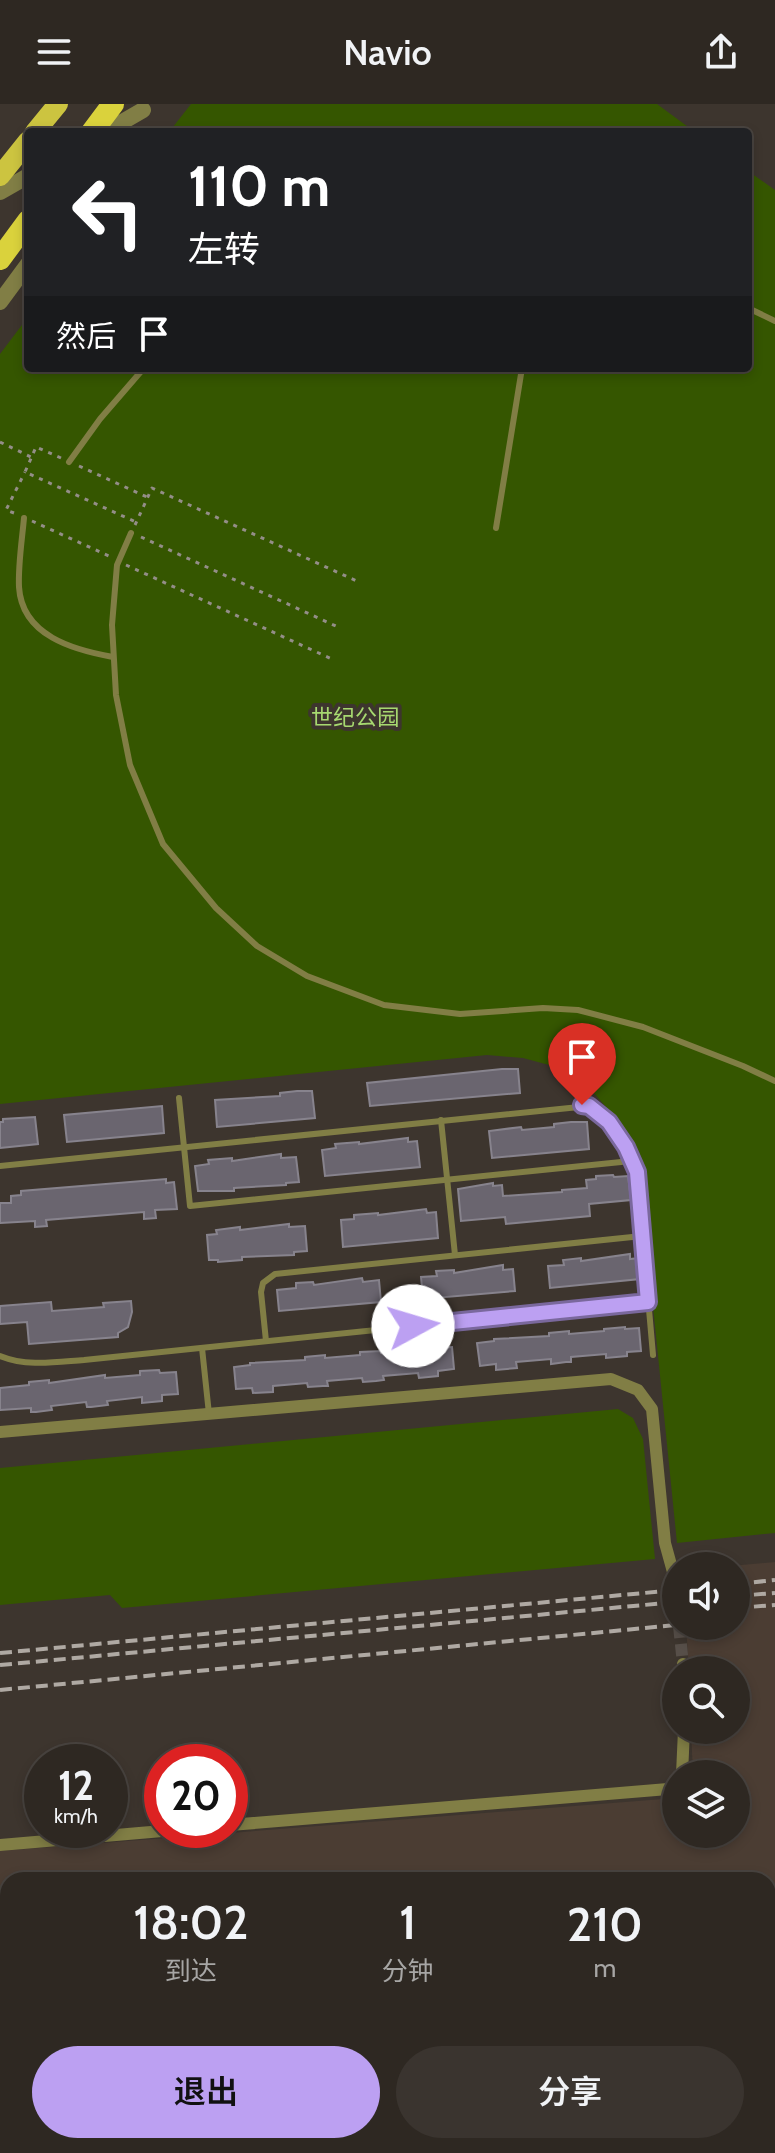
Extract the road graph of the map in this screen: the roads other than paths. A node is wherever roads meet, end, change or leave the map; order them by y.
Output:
1 (58, 104) edge
2 (113, 104) edge
3 (146, 107) edge
4 (38, 128) edge
5 (95, 128) edge
6 (112, 128) edge
7 (130, 128) edge
8 (24, 146) edge
9 (0, 176) edge
10 (24, 178) edge
11 (0, 192) edge
12 (24, 226) edge
13 (0, 259) edge
14 (24, 269) edge
15 (0, 302) edge
16 (752, 310) edge
17 (775, 321) edge
18 (141, 372) edge
19 (521, 372) edge
20 (69, 462) road end
21 (24, 518) road end
22 (496, 528) dead end
23 (131, 533) road end
24 (113, 657) junction
25 (775, 1081) edge
26 (179, 1098) dead end
27 (441, 1120) junction
28 (184, 1147) junction
29 (631, 1161) junction
30 (0, 1166) edge
31 (447, 1180) junction
32 (642, 1236) junction
33 (455, 1255) junction
34 (648, 1302) junction
35 (266, 1341) junction
36 (202, 1348) junction
37 (653, 1355) dead end
38 (0, 1356) edge
39 (209, 1414) junction
40 (0, 1432) edge
41 (667, 1552) edge
42 (662, 1789) edge
43 (248, 1824) edge
44 (144, 1833) edge
45 (0, 1845) edge

1 - 4 main road
2 - 5 highway
3 - 6 street
3 - 7 street
8 - 9 main road
10 - 11 street
12 - 13 highway
14 - 15 street
16 - 17 lane
18 - 20 lane
19 - 22 lane
21 - 24 lane
23 - 24 lane
24 - 25 lane
26 - 28 lane
27 - 28 lane
27 - 29 lane
27 - 31 lane
28 - 30 lane
28 - 31 lane
29 - 31 lane
29 - 32 lane
31 - 33 lane
32 - 33 lane
32 - 34 lane
33 - 35 lane
34 - 35 lane
34 - 37 lane
35 - 36 lane
36 - 38 lane
36 - 39 lane
39 - 40 street
39 - 41 street
42 - 43 street
44 - 45 street

